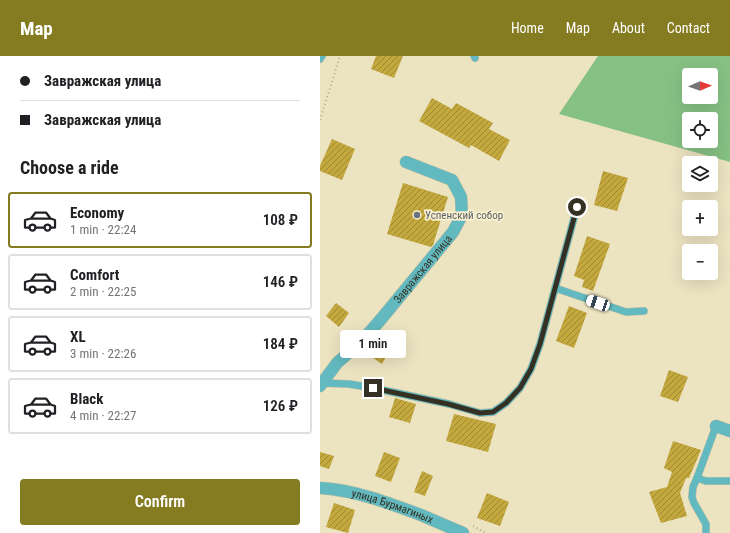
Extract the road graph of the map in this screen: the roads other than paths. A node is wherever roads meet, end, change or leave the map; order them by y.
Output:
1 (322, 56) edge
2 (320, 59) edge
3 (406, 162) dead end
4 (577, 207) dead end
5 (555, 288) junction
6 (644, 311) dead end
7 (321, 384) edge
8 (716, 426) joint
9 (730, 431) edge
10 (697, 478) junction
11 (730, 481) edge
12 (320, 488) edge
13 (463, 533) edge
14 (706, 533) edge

1 - 2 lane
3 - 7 street, Завражская улица
4 - 5 lane, Завражская улица
5 - 6 lane
5 - 7 lane, Завражская улица
8 - 9 street
8 - 10 lane
10 - 11 lane
10 - 14 lane
12 - 13 street, улица Бурмагиных

